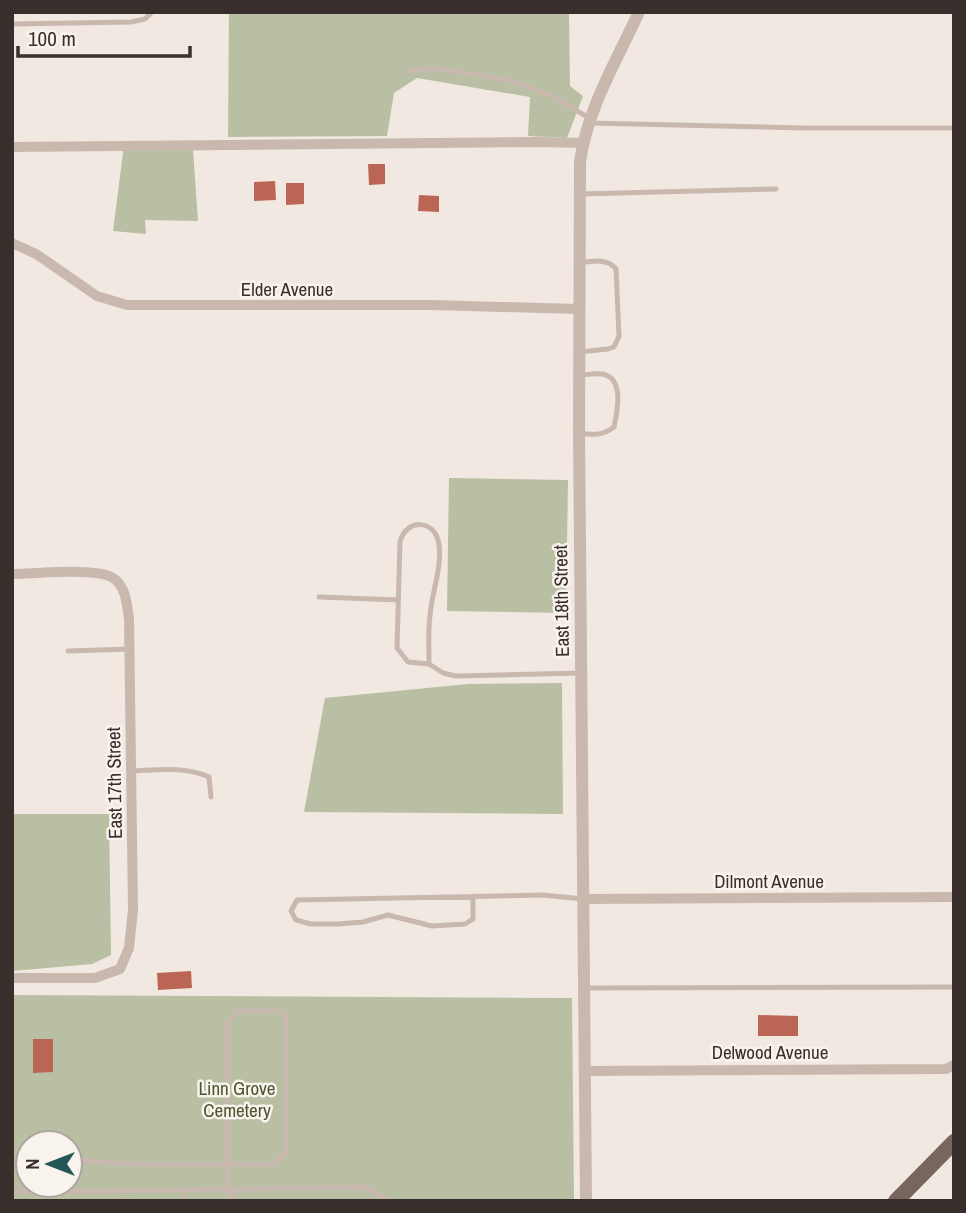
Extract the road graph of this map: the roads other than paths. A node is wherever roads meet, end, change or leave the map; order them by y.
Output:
1 (152, 12) edge
2 (639, 12) edge
3 (12, 24) edge
4 (409, 72) dead end
5 (590, 121) junction
6 (954, 128) edge
7 (583, 143) junction
8 (12, 147) edge
9 (776, 189) dead end
10 (580, 194) junction
11 (12, 243) edge
12 (579, 263) junction
13 (578, 309) junction
14 (579, 352) junction
15 (579, 375) junction
16 (579, 433) junction
17 (12, 574) edge
18 (318, 597) dead end
19 (398, 600) junction
20 (130, 649) junction
21 (68, 652) dead end
22 (429, 664) junction
23 (581, 673) junction
24 (131, 771) junction
25 (211, 797) dead end
26 (473, 896) junction
27 (954, 897) edge
28 (584, 899) junction
29 (12, 978) edge
30 (954, 987) edge
31 (584, 988) junction
32 (954, 1065) edge
33 (585, 1071) junction
34 (951, 1147) edge
35 (84, 1160) edge
36 (227, 1163) junction
37 (184, 1189) junction
38 (140, 1190) junction
39 (84, 1191) edge
40 (98, 1191) junction
41 (230, 1193) junction
42 (98, 1201) edge
43 (140, 1201) edge
44 (184, 1201) edge
45 (230, 1201) edge
46 (389, 1201) edge
47 (586, 1201) edge
48 (896, 1201) edge

1 - 3 lane
2 - 5 street, East 18th Street
4 - 5 lane
5 - 6 lane
5 - 7 street, East 18th Street
7 - 8 street
7 - 10 street, East 18th Street
9 - 10 lane
10 - 12 street, East 18th Street
11 - 13 street, Elder Avenue
12 - 13 street, East 18th Street
12 - 14 lane
13 - 14 street, East 18th Street
14 - 15 street, East 18th Street
15 - 16 street, East 18th Street
15 - 16 lane
16 - 23 street, East 18th Street
17 - 20 street, East 17th Street
18 - 19 lane
19 - 22 lane
19 - 22 lane
20 - 21 lane
20 - 24 street, East 17th Street
22 - 23 lane
23 - 28 street, East 18th Street
24 - 25 lane
24 - 29 street, East 17th Street
26 - 26 lane
26 - 28 lane
27 - 28 street, Dilmont Avenue
28 - 31 street, East 18th Street
30 - 31 lane
31 - 33 street, East 18th Street
32 - 33 street, Delwood Avenue
33 - 47 street, East 18th Street
34 - 48 main road
35 - 36 lane
36 - 36 lane
36 - 41 lane
37 - 38 lane
37 - 41 lane
37 - 44 lane
38 - 40 lane
38 - 43 lane
39 - 40 lane
40 - 42 lane
41 - 45 lane
41 - 46 lane

